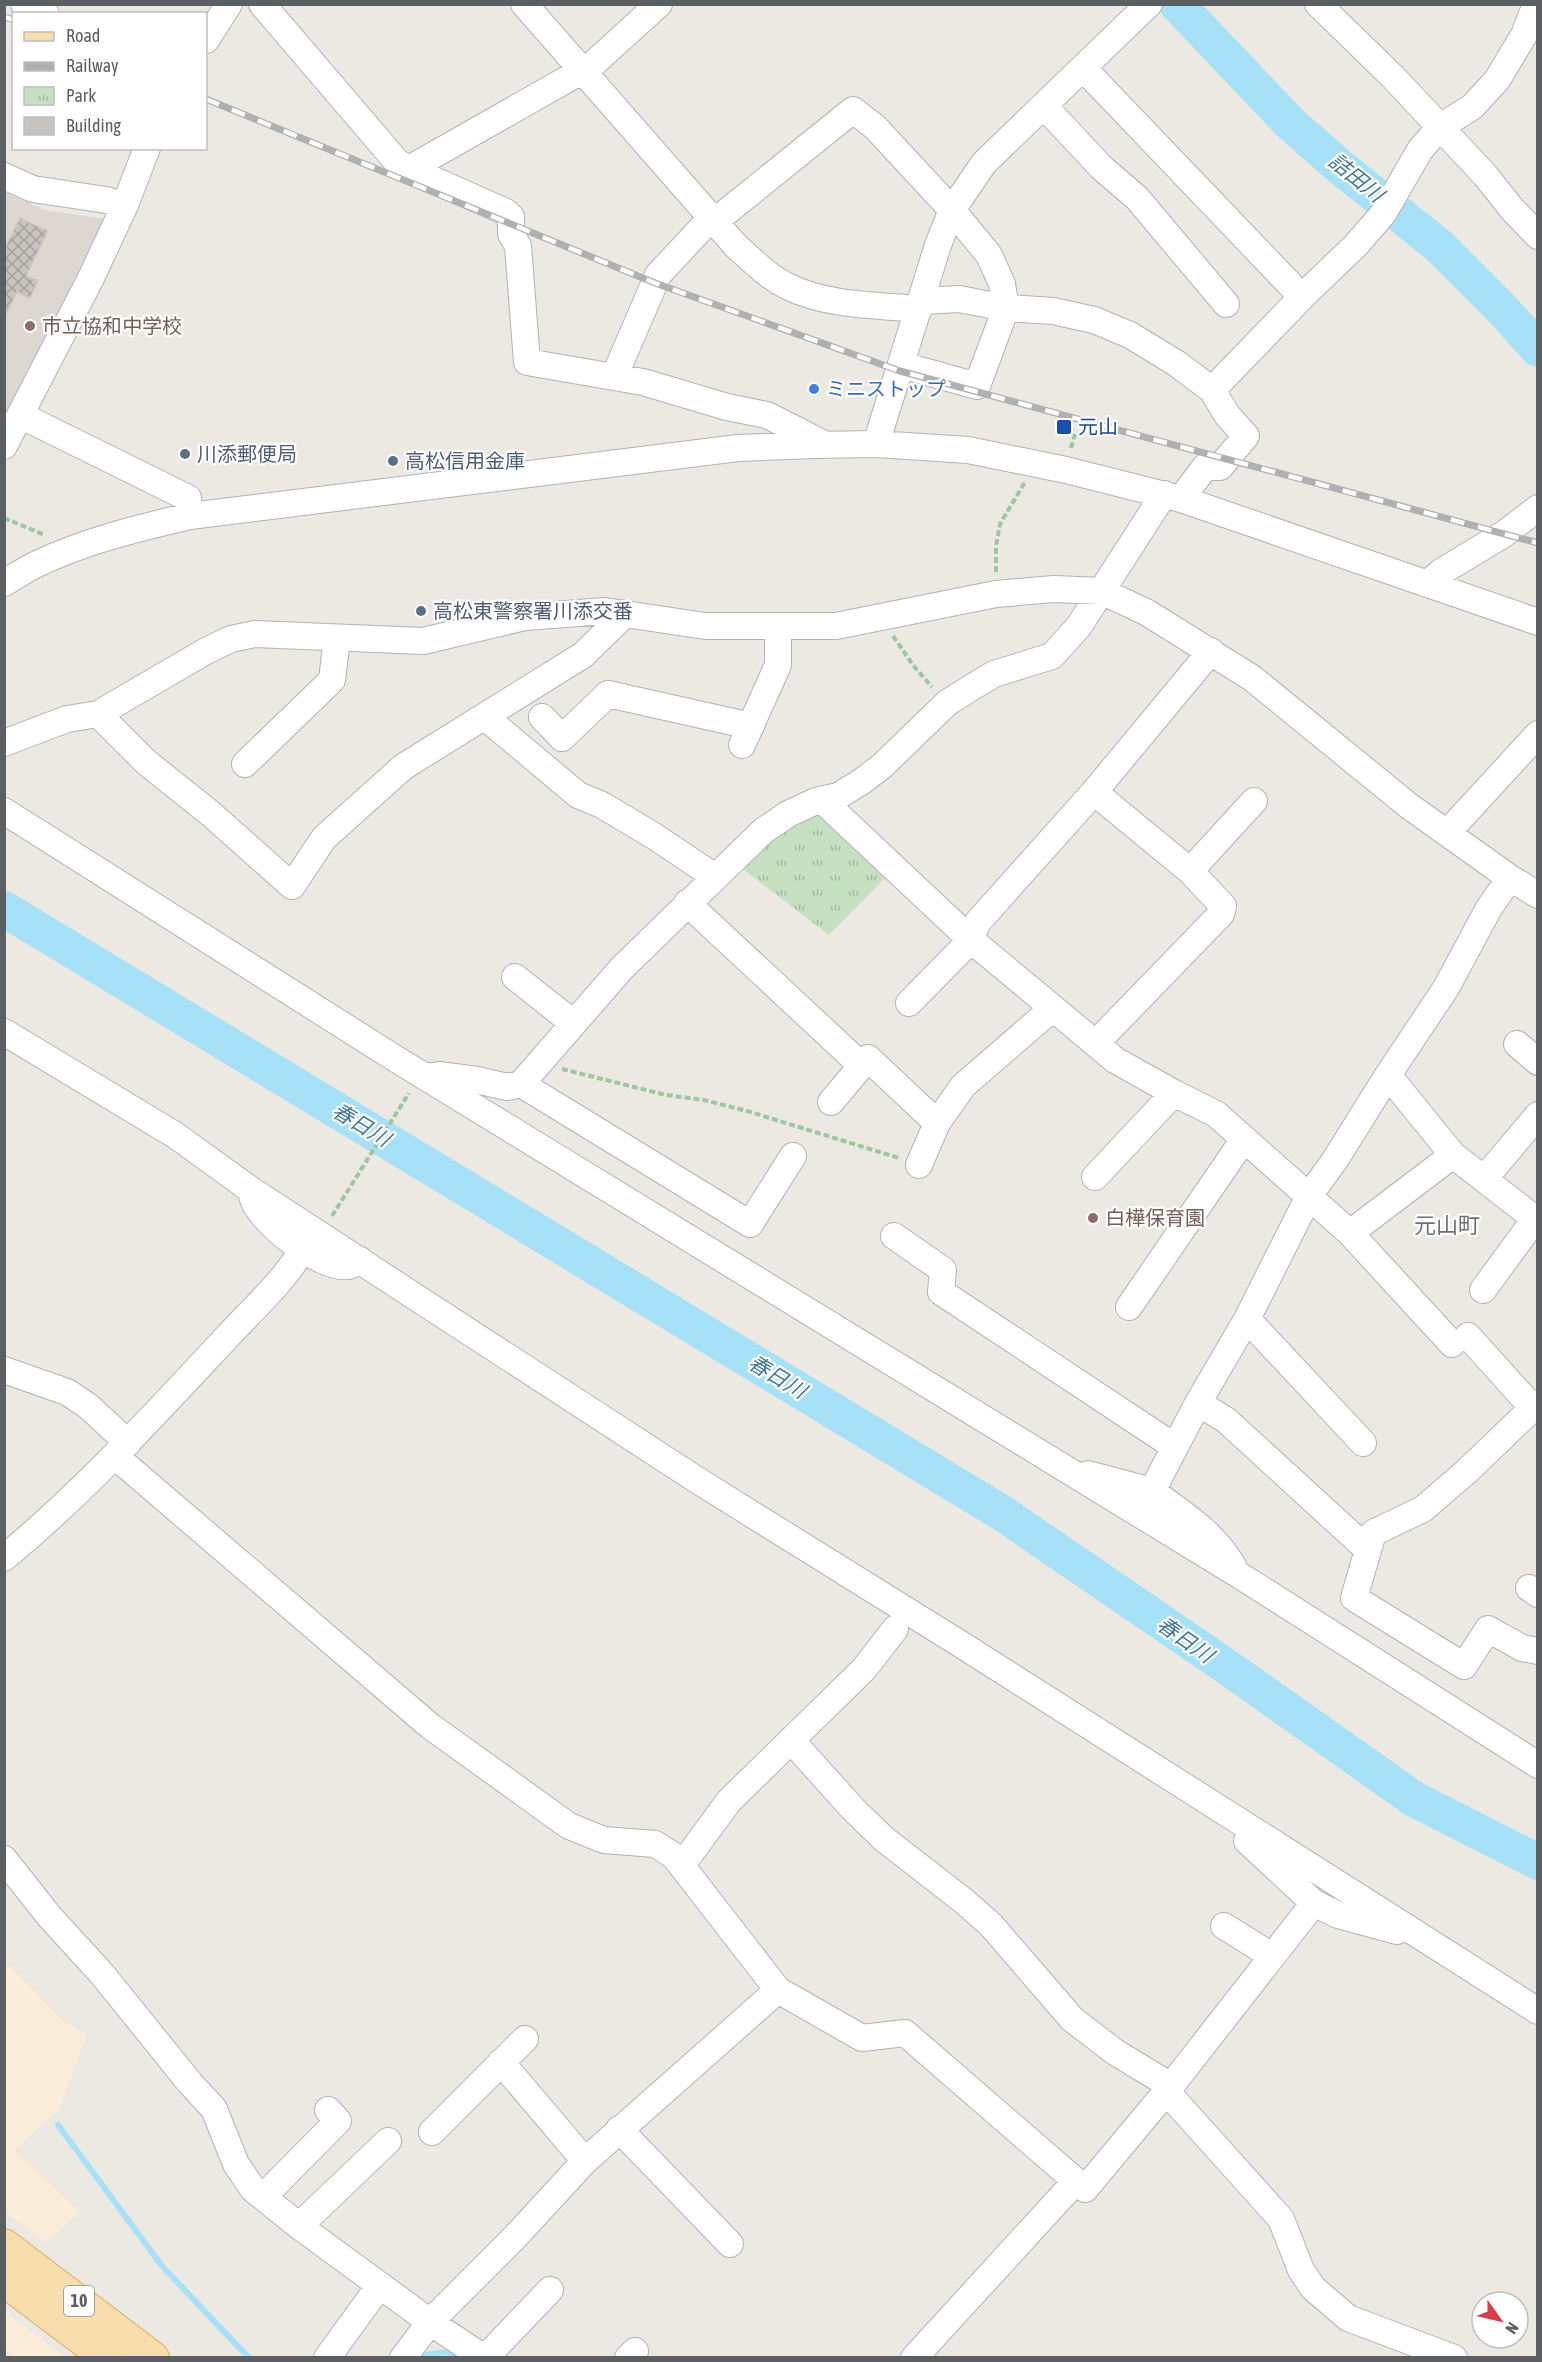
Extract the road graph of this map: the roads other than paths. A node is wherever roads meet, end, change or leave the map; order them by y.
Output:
1 (24, 4) edge
2 (229, 4) edge
3 (262, 4) edge
4 (524, 4) edge
5 (658, 4) edge
6 (1149, 4) edge
7 (1318, 4) edge
8 (1536, 4) edge
9 (42, 12) edge
10 (207, 38) edge
11 (1083, 68) junction
12 (582, 70) junction
13 (1044, 106) junction
14 (1440, 128) junction
15 (146, 150) edge
16 (409, 169) junction
17 (4, 176) edge
18 (125, 205) junction
19 (952, 210) junction
20 (712, 220) junction
21 (1538, 236) edge
22 (1302, 297) junction
23 (1227, 304) dead end
24 (920, 305) junction
25 (1006, 308) junction
26 (902, 365) junction
27 (614, 377) junction
28 (1212, 390) junction
29 (20, 415) junction
30 (876, 444) junction
31 (825, 445) junction
32 (4, 446) edge
33 (1172, 497) junction
34 (1538, 508) edge
35 (190, 516) junction
36 (4, 583) edge
37 (1427, 584) junction
38 (1101, 591) junction
39 (625, 614) junction
40 (1538, 622) edge
41 (778, 626) junction
42 (337, 638) junction
43 (1211, 651) junction
44 (98, 714) junction
45 (485, 717) junction
46 (542, 717) dead end
47 (1538, 734) edge
48 (4, 743) edge
49 (244, 764) dead end
50 (1094, 792) junction
51 (822, 800) junction
52 (1254, 801) dead end
53 (4, 811) edge
54 (1447, 833) junction
55 (1190, 871) junction
56 (715, 877) junction
57 (1510, 878) junction
58 (1538, 896) edge
59 (687, 903) junction
60 (971, 940) junction
61 (515, 977) dead end
62 (909, 1003) dead end
63 (1053, 1008) junction
64 (573, 1023) junction
65 (4, 1032) edge
66 (1096, 1043) junction
67 (1517, 1044) dead end
68 (1538, 1062) edge
69 (862, 1066) junction
70 (1388, 1075) junction
71 (419, 1082) junction
72 (521, 1084) junction
73 (1174, 1093) junction
74 (831, 1102) dead end
75 (1538, 1115) edge
76 (937, 1123) junction
77 (1244, 1139) junction
78 (1453, 1155) junction
79 (794, 1156) dead end
80 (919, 1165) road end
81 (1095, 1178) dead end
82 (1484, 1179) junction
83 (251, 1190) junction
84 (1309, 1196) junction
85 (1536, 1220) edge
86 (1350, 1233) junction
87 (894, 1236) dead end
88 (301, 1251) junction
89 (360, 1260) junction
90 (1482, 1290) dead end
91 (1129, 1307) dead end
92 (1247, 1319) junction
93 (4, 1370) edge
94 (1198, 1403) junction
95 (1535, 1405) edge
96 (1363, 1443) dead end
97 (1175, 1447) junction
98 (122, 1450) junction
99 (1063, 1468) junction
100 (1152, 1491) junction
101 (1368, 1550) junction
102 (4, 1558) edge
103 (840, 1569) junction
104 (1239, 1575) junction
105 (895, 1629) junction
106 (962, 1645) junction
107 (1538, 1651) edge
108 (791, 1740) junction
109 (1527, 1754) edge
110 (1538, 1765) edge
111 (1238, 1821) junction
112 (4, 1859) edge
113 (682, 1865) junction
114 (1314, 1903) junction
115 (1224, 1926) dead end
116 (1423, 1939) junction
117 (1272, 1956) junction
118 (778, 1990) junction
119 (1538, 2011) edge
120 (525, 2039) dead end
121 (501, 2062) junction
122 (1169, 2089) junction
123 (328, 2110) dead end
124 (619, 2129) junction
125 (432, 2132) dead end
126 (388, 2140) dead end
127 (585, 2161) junction
128 (1076, 2181) junction
129 (263, 2197) junction
130 (299, 2226) junction
131 (730, 2244) dead end
132 (4, 2245) edge
133 (4, 2280) edge
134 (380, 2284) junction
135 (550, 2290) dead end
136 (430, 2322) junction
137 (107, 2358) edge
138 (153, 2358) edge
139 (327, 2358) edge
140 (403, 2358) edge
141 (484, 2358) edge
142 (914, 2358) edge
143 (1454, 2358) edge

1 - 9 street
2 - 10 street
3 - 16 street
4 - 12 street
5 - 12 street
6 - 11 street
7 - 14 street
8 - 14 street
11 - 13 street
11 - 22 street
12 - 16 street
12 - 20 street
13 - 19 street
13 - 23 street
14 - 21 street
14 - 22 street
15 - 18 street
16 - 27 street
17 - 18 street
18 - 29 street
19 - 20 street
19 - 24 street
19 - 25 street
20 - 24 street
20 - 27 street
22 - 28 street
24 - 25 street
24 - 26 street
25 - 26 street
25 - 28 street
26 - 30 street
27 - 31 street
28 - 33 street
29 - 32 street
29 - 35 street
30 - 31 street
30 - 33 street
31 - 35 street
33 - 37 street
33 - 38 street
34 - 37 street
35 - 36 street
37 - 40 street
38 - 41 street
38 - 43 street
38 - 51 street
39 - 41 street
39 - 42 street
39 - 45 street
41 - 46 street
42 - 44 street
42 - 49 street
43 - 50 street
43 - 54 street
44 - 45 street
44 - 48 street
45 - 56 street
47 - 54 street
50 - 55 street
50 - 60 street
51 - 56 street
51 - 60 street
52 - 55 street
53 - 71 street
54 - 57 street
55 - 66 street
56 - 59 street
57 - 58 street
57 - 70 street
59 - 64 street
59 - 69 street
60 - 62 street
60 - 63 street
61 - 64 street
63 - 66 street
63 - 76 street
64 - 72 street
65 - 83 street
66 - 73 street
67 - 68 street
69 - 74 street
69 - 76 street
70 - 78 street
70 - 84 street
71 - 72 street
71 - 99 street
72 - 79 street
73 - 77 street
73 - 81 street
75 - 82 street
76 - 80 street
77 - 84 street
77 - 91 street
78 - 82 street
78 - 86 street
82 - 85 street
83 - 88 street
83 - 89 street
84 - 86 street
84 - 92 street
85 - 90 street
86 - 95 street
87 - 97 street
88 - 89 street
88 - 98 street
89 - 103 street
92 - 94 street
92 - 96 street
93 - 98 street
94 - 97 street
94 - 101 street
95 - 101 street
97 - 100 street
98 - 102 street
98 - 113 street
99 - 100 street
99 - 104 street
100 - 104 street
101 - 107 street
103 - 105 street
103 - 106 street
104 - 109 street
105 - 106 street
105 - 108 street
106 - 111 street
108 - 113 street
108 - 122 street
109 - 110 street
111 - 114 street
111 - 116 street
112 - 129 street
113 - 118 street
114 - 116 street
114 - 117 street
115 - 117 street
116 - 119 street
117 - 122 street
118 - 124 street
118 - 128 street
120 - 121 street
121 - 125 street
121 - 127 street
122 - 128 street
122 - 143 street
123 - 129 street
124 - 127 street
124 - 131 street
126 - 130 street
127 - 136 street
128 - 142 street
129 - 130 street
130 - 134 street
132 - 138 main road, 10
133 - 137 main road, 10
134 - 136 street
134 - 139 street
135 - 141 street
136 - 140 street
136 - 141 street

